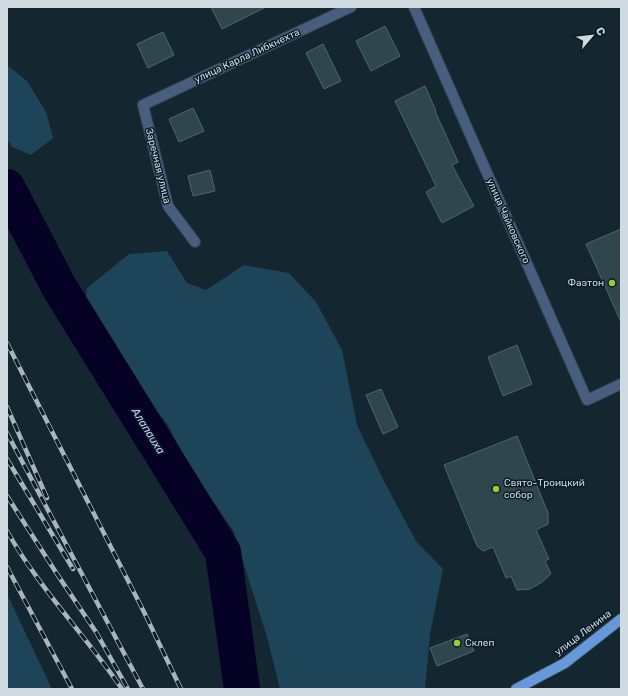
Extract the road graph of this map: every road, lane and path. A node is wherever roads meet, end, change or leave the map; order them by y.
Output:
1 (350, 7) edge
2 (414, 7) edge
3 (143, 105) joint
4 (195, 242) dead end
5 (621, 384) edge
6 (620, 621) edge
7 (516, 689) edge

1 - 3 street, улица Карла Либкнехта
2 - 5 street, улица Чайковского
3 - 4 street, Заречная улица
6 - 7 main road, улица Ленина

